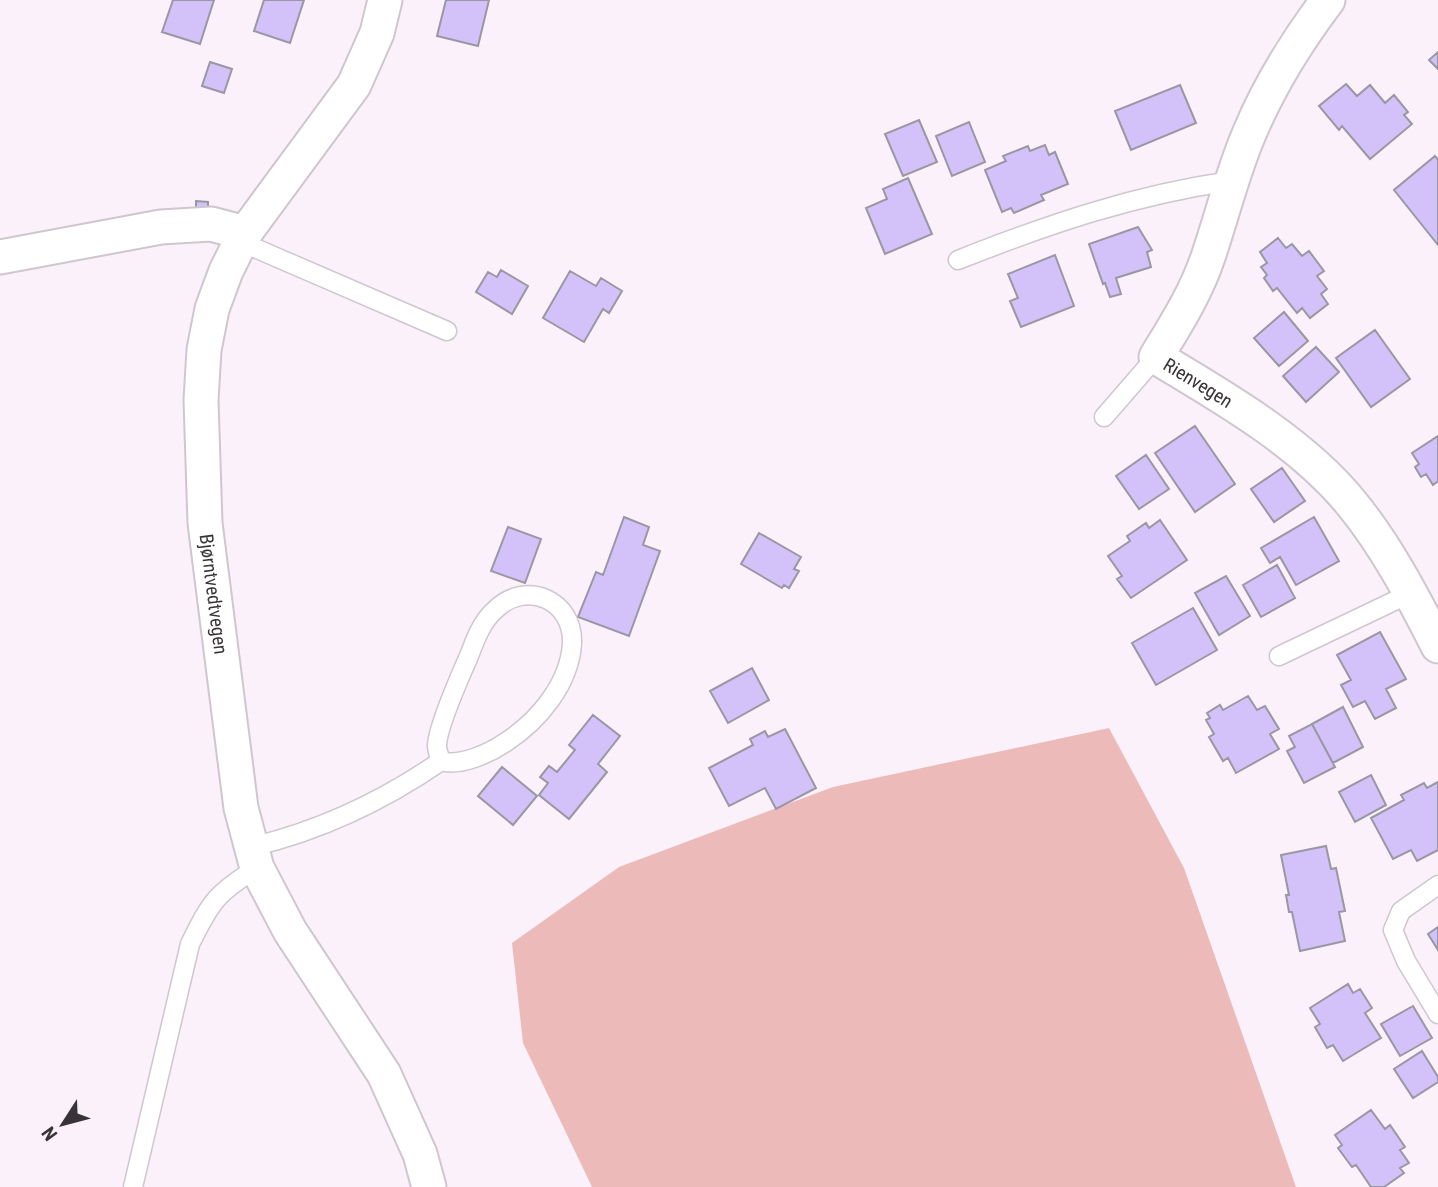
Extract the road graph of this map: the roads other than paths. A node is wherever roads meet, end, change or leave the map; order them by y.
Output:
1 (385, 0) edge
2 (1328, 0) edge
3 (1231, 181) junction
4 (243, 238) junction
5 (0, 257) edge
6 (958, 260) dead end
7 (447, 331) dead end
8 (1156, 356) junction
9 (1104, 417) dead end
10 (1411, 593) junction
11 (1438, 646) edge
12 (1279, 656) dead end
13 (441, 761) junction
14 (254, 858) junction
15 (1438, 884) edge
16 (1438, 1014) edge
17 (133, 1187) edge
18 (429, 1187) edge

1 - 4 street, Bjørntvedtvegen
2 - 3 street, Rienvegen
3 - 6 lane
3 - 8 street, Rienvegen
4 - 5 street
4 - 7 lane
4 - 14 street, Bjørntvedtvegen
8 - 9 lane
8 - 10 street, Rienvegen
10 - 11 street, Rienvegen
10 - 12 lane
13 - 13 lane
13 - 14 lane
14 - 17 lane
14 - 18 street, Bjørntvedtvegen
15 - 16 lane

